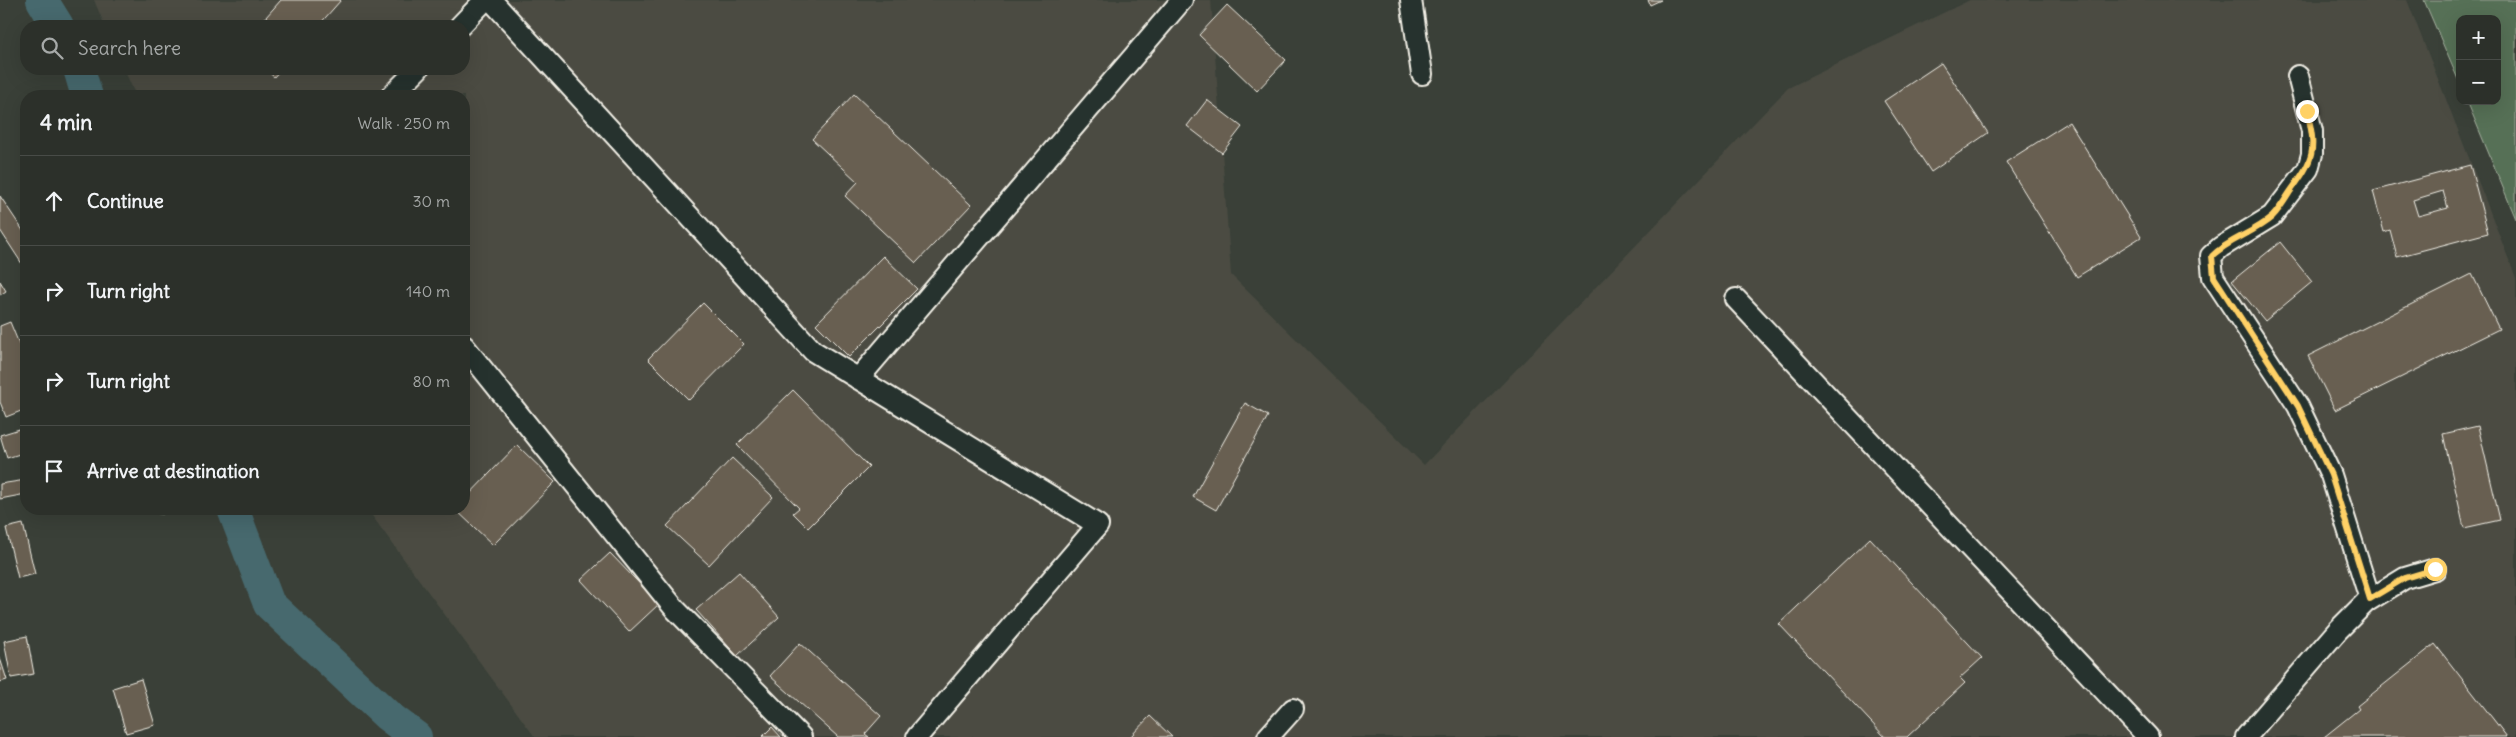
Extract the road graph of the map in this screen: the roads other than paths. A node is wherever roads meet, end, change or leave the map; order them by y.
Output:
1 (485, 0) edge
2 (491, 0) edge
3 (1182, 0) edge
4 (1411, 0) edge
5 (466, 20) edge
6 (1422, 74) dead end
7 (412, 75) edge
8 (2298, 76) dead end
9 (397, 90) edge
10 (1736, 299) dead end
11 (470, 353) edge
12 (858, 379) junction
13 (2435, 569) dead end
14 (2370, 599) junction
15 (1293, 709) dead end
16 (801, 737) edge
17 (917, 737) edge
18 (1268, 737) edge
19 (2148, 737) edge
20 (2246, 737) edge

1 - 5 street
2 - 12 street
3 - 12 street
4 - 6 street
7 - 9 street
8 - 14 street
10 - 19 street
11 - 16 street
12 - 17 street
13 - 14 street
14 - 20 street
15 - 18 street

